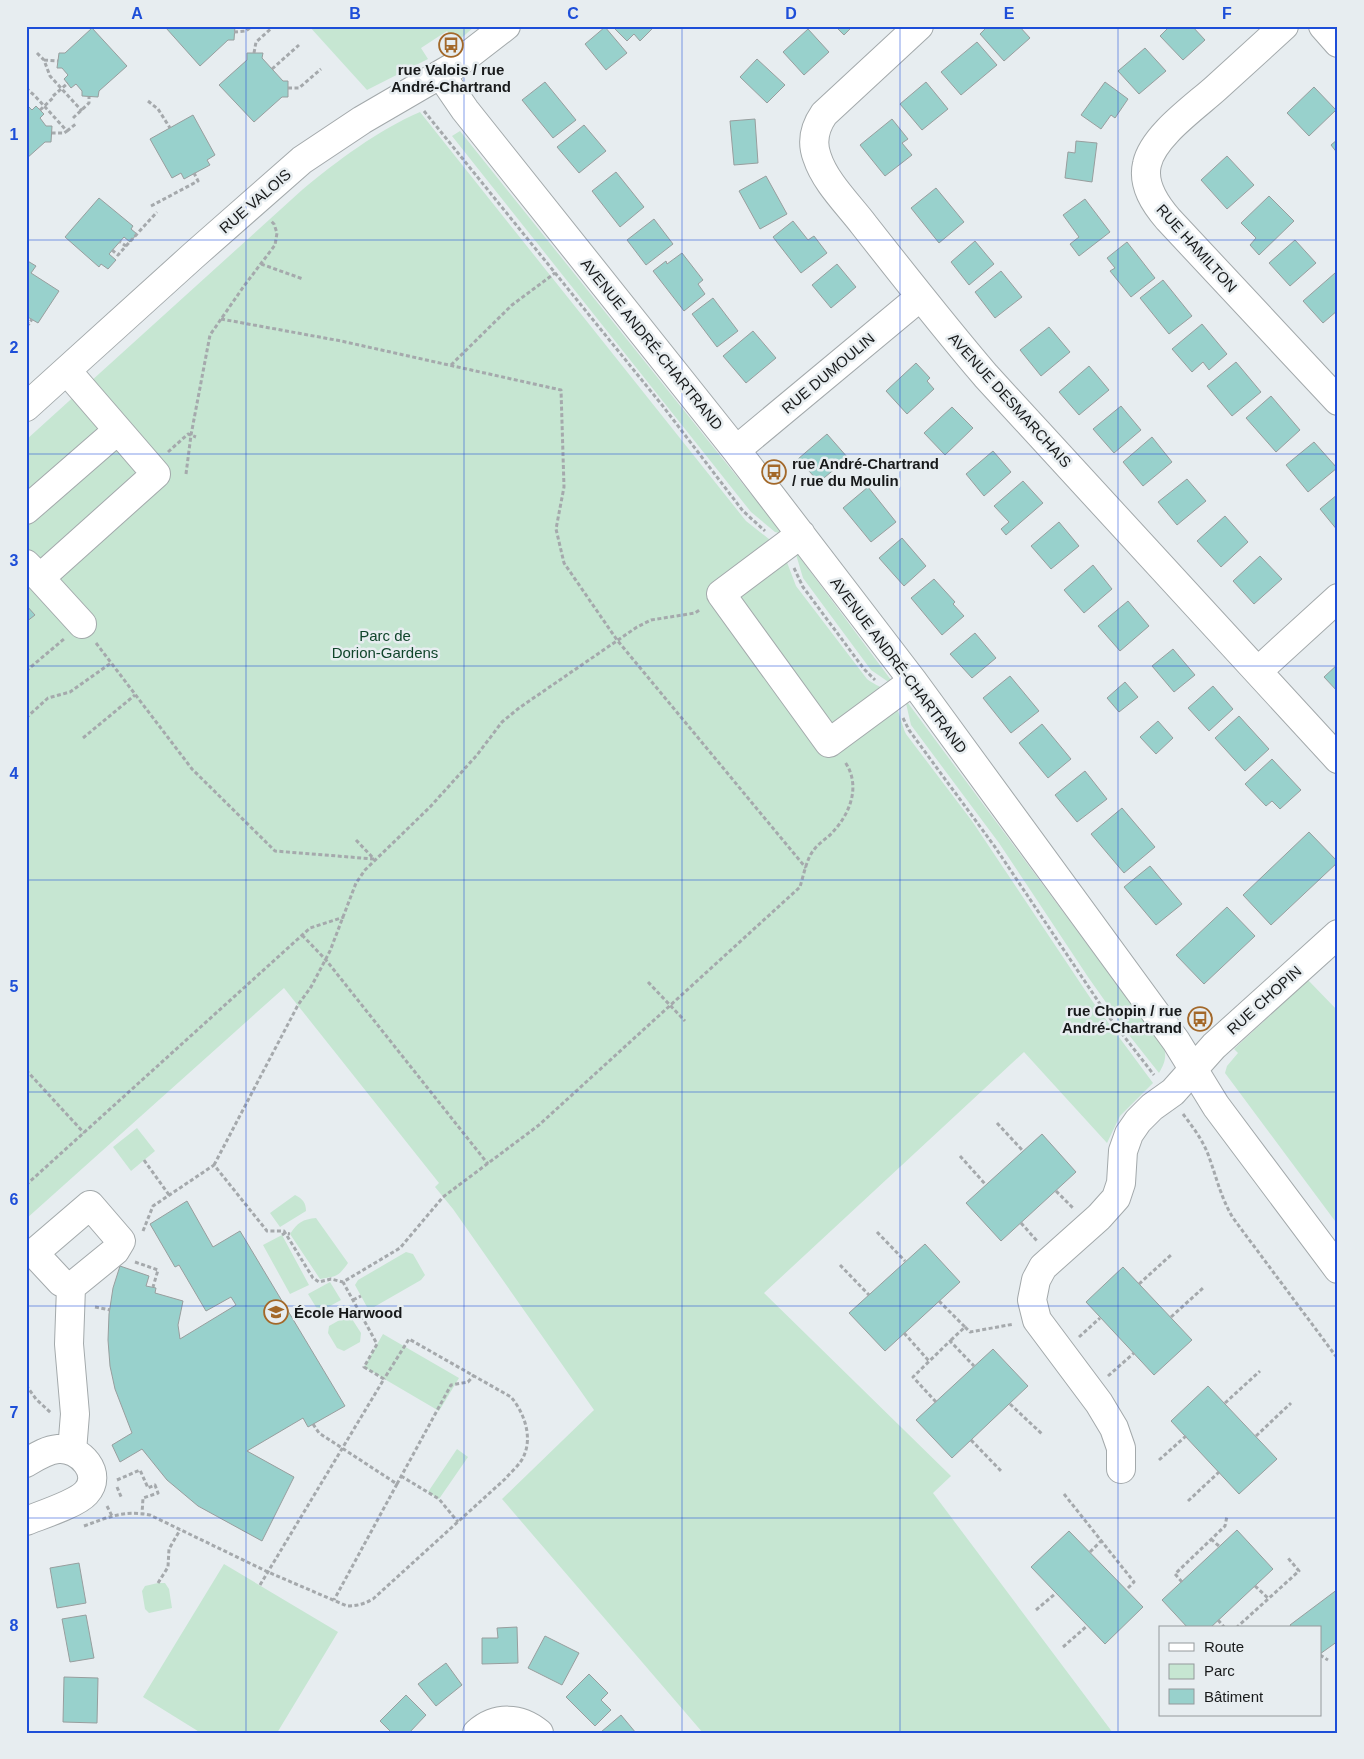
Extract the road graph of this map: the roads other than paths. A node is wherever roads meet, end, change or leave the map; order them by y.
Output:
1 (506, 26) edge
2 (919, 26) edge
3 (1284, 26) edge
4 (1323, 26) edge
5 (1338, 42) edge
6 (441, 75) junction
7 (920, 297) junction
8 (67, 371) junction
9 (1338, 401) edge
10 (26, 407) edge
11 (118, 430) junction
12 (736, 450) junction
13 (26, 510) edge
14 (801, 534) junction
15 (33, 571) edge
16 (1338, 598) edge
17 (82, 624) road end
18 (1258, 671) junction
19 (913, 681) junction
20 (1338, 759) edge
21 (1338, 934) edge
22 (1193, 1069) junction
23 (1338, 1269) edge
24 (79, 1296) road end
25 (72, 1451) junction
26 (26, 1463) edge
27 (1122, 1469) dead end
28 (26, 1521) edge
29 (476, 1733) edge
30 (539, 1733) edge

1 - 6 street, RUE VALOIS
2 - 7 street, AVENUE DESMARCHAIS
3 - 9 street, RUE HAMILTON
4 - 5 street
6 - 8 street, RUE VALOIS
6 - 12 street, AVENUE ANDRÉ-CHARTRAND
7 - 12 street, RUE DUMOULIN
7 - 18 street, AVENUE DESMARCHAIS
8 - 10 street, RUE VALOIS
8 - 11 street
11 - 13 street
11 - 15 street
12 - 14 street, AVENUE ANDRÉ-CHARTRAND
14 - 19 street, AVENUE ANDRÉ-CHARTRAND
14 - 19 street
15 - 17 street
16 - 18 street
18 - 20 street, AVENUE DESMARCHAIS
19 - 22 street, AVENUE ANDRÉ-CHARTRAND
21 - 22 street, RUE CHOPIN
22 - 23 street, AVENUE ANDRÉ-CHARTRAND
22 - 27 street, RUE CHOPIN
24 - 25 street
25 - 26 street
25 - 28 street
29 - 30 street

